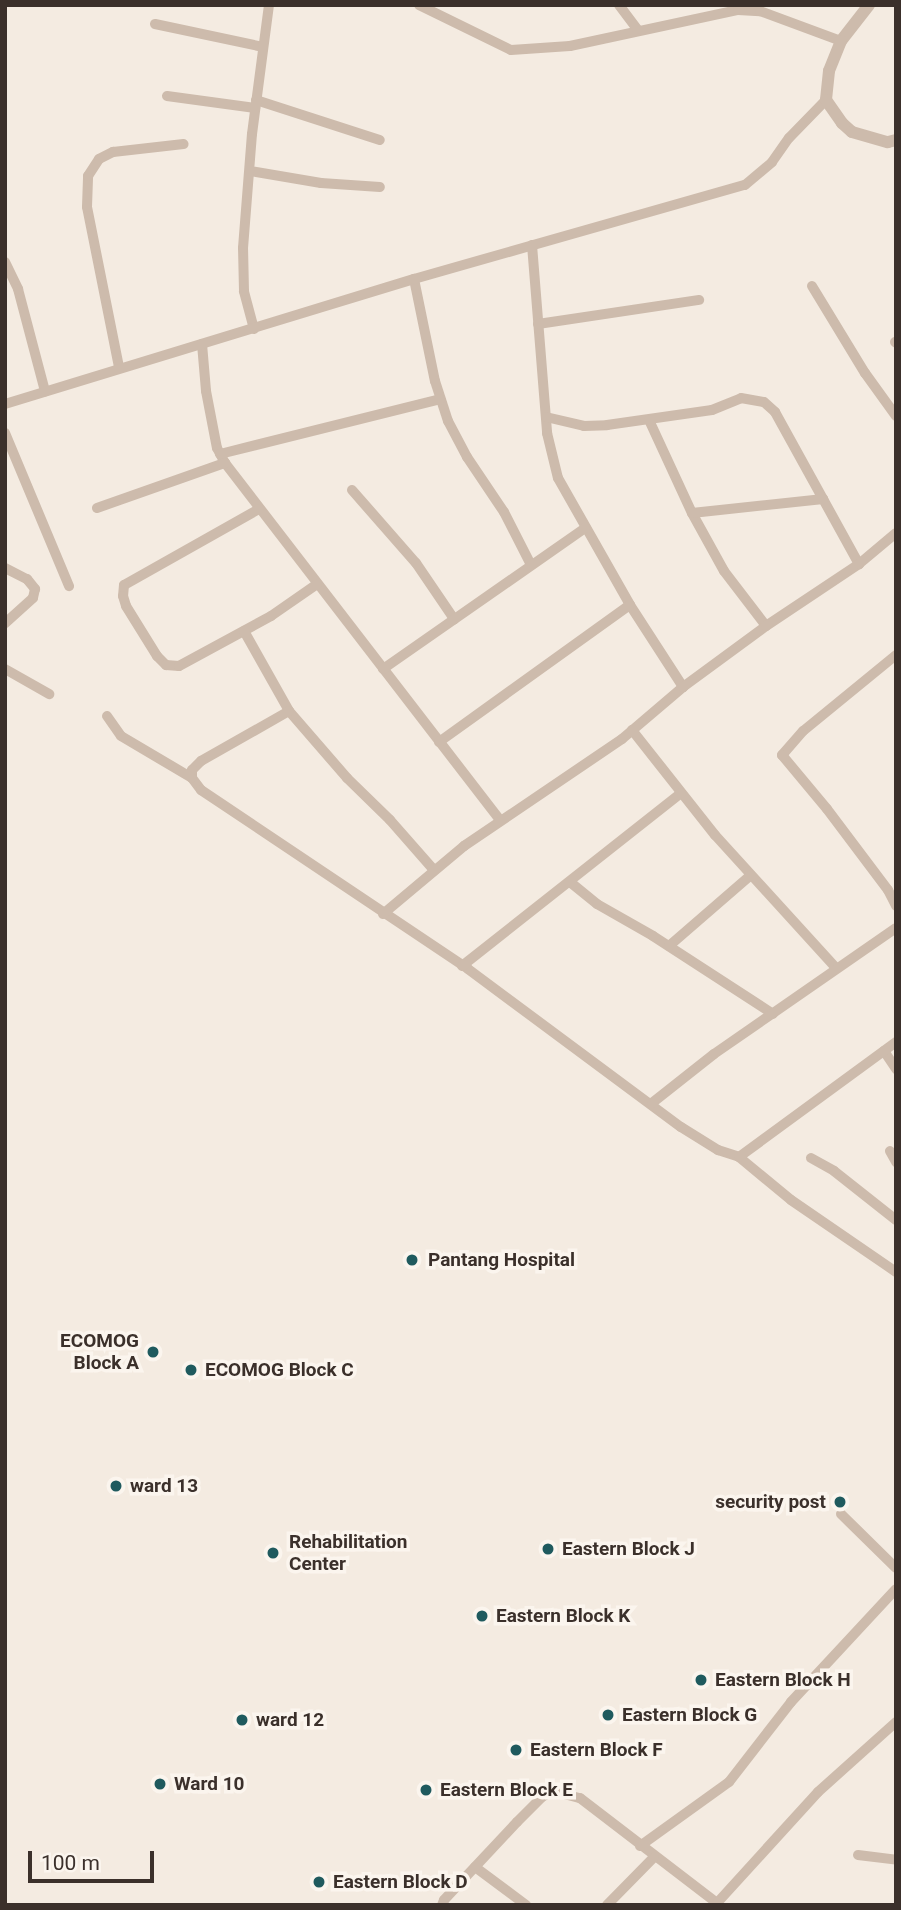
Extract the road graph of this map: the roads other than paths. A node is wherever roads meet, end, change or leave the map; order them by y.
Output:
1 (269, 5) edge
2 (419, 5) edge
3 (618, 5) edge
4 (869, 5) edge
5 (738, 8) edge
6 (155, 24) dead end
7 (637, 29) junction
8 (841, 41) junction
9 (263, 47) junction
10 (167, 96) dead end
11 (826, 100) junction
12 (256, 104) junction
13 (380, 140) dead end
14 (896, 140) edge
15 (184, 144) dead end
16 (250, 171) junction
17 (380, 187) dead end
18 (533, 245) junction
19 (5, 262) edge
20 (414, 279) junction
21 (812, 286) dead end
22 (699, 300) dead end
23 (538, 324) junction
24 (254, 329) junction
25 (202, 344) junction
26 (119, 367) junction
27 (45, 391) junction
28 (440, 399) junction
29 (5, 404) edge
30 (896, 416) edge
31 (546, 417) junction
32 (649, 420) junction
33 (5, 433) edge
34 (223, 459) junction
35 (352, 490) dead end
36 (823, 499) junction
37 (96, 508) dead end
38 (259, 509) junction
39 (692, 513) junction
40 (584, 528) junction
41 (896, 533) edge
42 (859, 564) junction
43 (531, 565) junction
44 (5, 568) edge
45 (317, 584) junction
46 (69, 586) dead end
47 (629, 605) junction
48 (454, 619) junction
49 (5, 623) edge
50 (766, 626) junction
51 (244, 631) junction
52 (896, 655) edge
53 (5, 669) edge
54 (383, 670) junction
55 (683, 687) junction
56 (49, 694) dead end
57 (289, 711) junction
58 (107, 716) dead end
59 (632, 730) junction
60 (439, 742) junction
61 (192, 778) junction
62 (681, 793) junction
63 (500, 820) junction
64 (434, 870) junction
65 (751, 875) junction
66 (570, 882) junction
67 (896, 906) edge
68 (383, 914) junction
69 (896, 928) edge
70 (668, 946) junction
71 (462, 966) junction
72 (835, 967) junction
73 (772, 1014) junction
74 (896, 1042) edge
75 (884, 1051) junction
76 (896, 1069) edge
77 (652, 1103) junction
78 (890, 1151) dead end
79 (739, 1157) junction
80 (811, 1158) dead end
81 (896, 1162) edge
82 (896, 1220) edge
83 (896, 1272) edge
84 (841, 1514) dead end
85 (896, 1569) edge
86 (896, 1589) edge
87 (896, 1723) edge
88 (640, 1846) junction
89 (858, 1855) dead end
90 (654, 1857) junction
91 (896, 1860) edge
92 (475, 1867) junction
93 (719, 1904) edge
94 (442, 1905) edge
95 (526, 1905) edge
96 (607, 1905) edge

1 - 9 street
2 - 7 street
3 - 7 street
4 - 8 street
5 - 7 street
5 - 8 street
6 - 9 street
8 - 11 street
9 - 12 street
10 - 12 street
11 - 14 street
11 - 18 street
12 - 13 street
12 - 16 street
15 - 26 street
16 - 17 street
16 - 24 street
18 - 20 street
18 - 23 street
19 - 27 street
20 - 24 street
20 - 28 street
21 - 30 street
22 - 23 street
23 - 31 street
24 - 25 street
25 - 26 street
25 - 34 street
26 - 27 street
27 - 29 street
28 - 34 street
28 - 43 street
31 - 32 street
31 - 40 street
32 - 36 street
32 - 39 street
33 - 46 street
34 - 37 street
34 - 38 street
35 - 48 street
36 - 39 street
36 - 42 street
38 - 45 street
38 - 51 street
39 - 50 street
40 - 43 street
40 - 47 street
41 - 42 street
42 - 50 street
43 - 48 street
44 - 49 street
45 - 51 street
45 - 54 street
47 - 55 street
47 - 60 street
48 - 54 street
50 - 55 street
51 - 57 street
52 - 67 street
53 - 56 street
54 - 60 street
55 - 59 street
57 - 61 street
57 - 64 street
58 - 61 street
59 - 62 street
59 - 63 street
60 - 63 street
61 - 68 street
62 - 65 street
62 - 66 street
63 - 64 street
64 - 68 street
65 - 70 street
65 - 72 street
66 - 70 street
66 - 71 street
68 - 71 street
69 - 72 street
70 - 73 street
71 - 77 street
72 - 73 street
73 - 77 street
74 - 75 street
75 - 76 street
75 - 79 street
77 - 79 street
78 - 81 street
79 - 83 street
80 - 82 street
84 - 85 street
86 - 88 street
87 - 93 street
88 - 90 street
88 - 92 street
89 - 91 street
90 - 93 street
90 - 96 street
92 - 94 street
92 - 95 street

